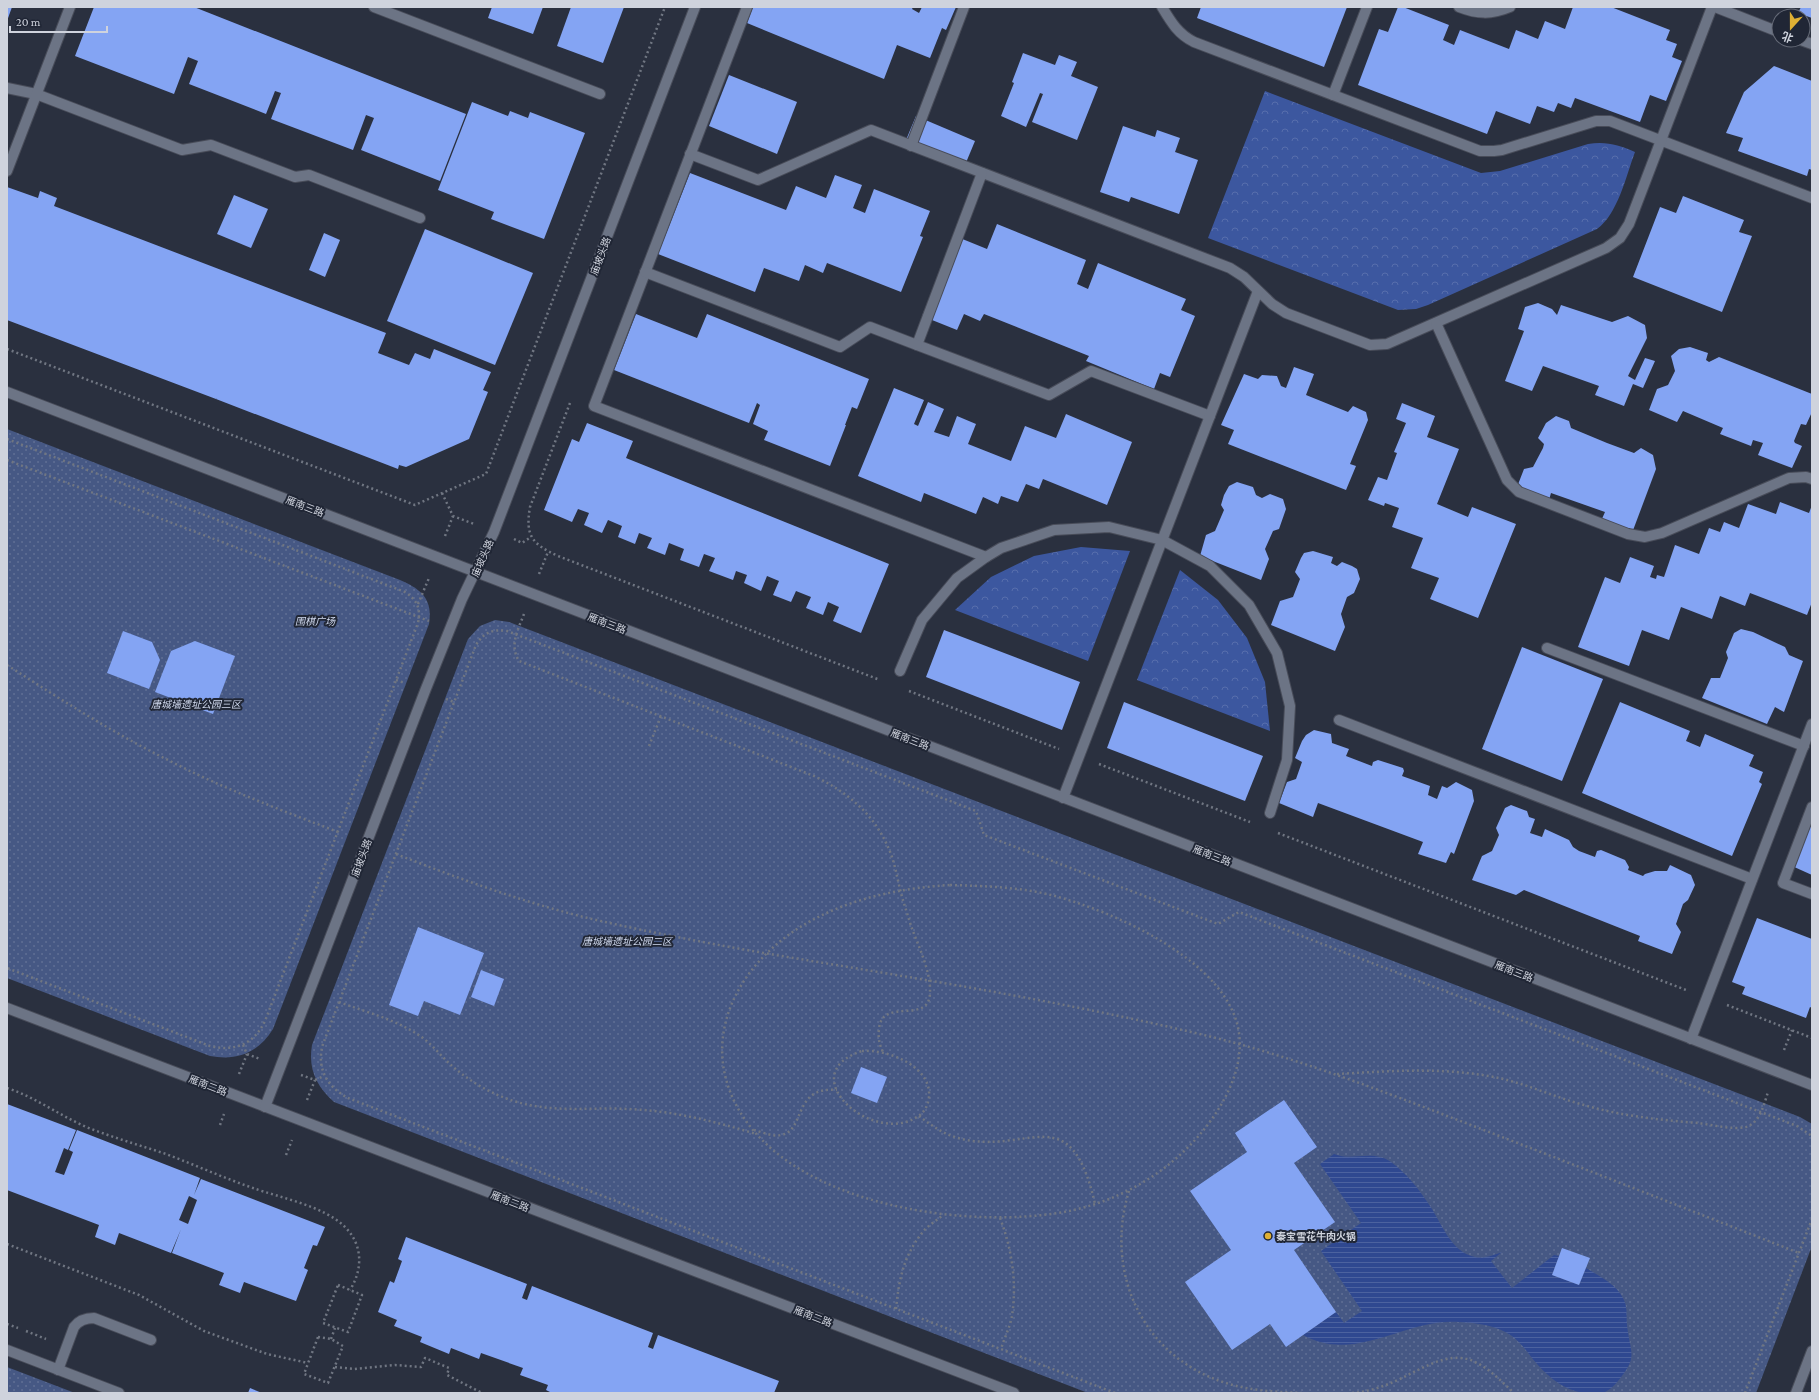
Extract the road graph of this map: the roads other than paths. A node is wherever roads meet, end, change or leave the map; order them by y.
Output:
1 (70, 7) edge
2 (374, 7) edge
3 (695, 7) edge
4 (747, 7) edge
5 (964, 7) edge
6 (1162, 7) edge
7 (1367, 7) edge
8 (1458, 7) edge
9 (1510, 7) edge
10 (1714, 7) edge
11 (1771, 29) edge
12 (7, 88) edge
13 (36, 94) junction
14 (600, 94) dead end
15 (1333, 95) junction
16 (1661, 140) junction
17 (911, 146) junction
18 (690, 154) junction
19 (7, 171) edge
20 (982, 173) junction
21 (1812, 198) edge
22 (420, 218) dead end
23 (645, 272) junction
24 (1258, 291) junction
25 (1436, 323) junction
26 (917, 344) junction
27 (7, 392) edge
28 (1210, 416) junction
29 (1812, 479) edge
30 (1162, 540) junction
31 (986, 557) junction
32 (476, 572) junction
33 (1547, 648) dead end
34 (900, 671) dead end
35 (1339, 720) dead end
36 (1812, 724) edge
37 (1804, 746) junction
38 (1063, 798) junction
39 (1812, 807) edge
40 (1270, 813) dead end
41 (1752, 879) junction
42 (1812, 894) edge
43 (7, 1008) edge
44 (1691, 1038) junction
45 (1812, 1085) edge
46 (265, 1107) junction
47 (151, 1340) dead end
48 (7, 1350) edge
49 (1812, 1351) edge
50 (58, 1370) junction
51 (119, 1393) edge
52 (1014, 1393) edge
53 (1796, 1393) edge

1 - 13 street
2 - 14 street
3 - 32 street, 庙坡头路
4 - 18 street
5 - 17 street
6 - 15 street
7 - 15 street
8 - 9 street
10 - 11 street
10 - 16 street
12 - 13 street
13 - 19 street
13 - 22 street
15 - 16 street
16 - 21 street
16 - 25 street
17 - 18 street
17 - 20 street
18 - 23 street
20 - 24 street
20 - 26 street
23 - 26 street
23 - 31 street
24 - 25 street
24 - 28 street
25 - 29 street
26 - 28 street
27 - 32 street, 雁南三路
28 - 30 street
30 - 31 street
30 - 38 street
30 - 40 street
31 - 34 street
32 - 38 street, 雁南三路
32 - 46 street, 庙坡头路
33 - 37 street
35 - 41 street
36 - 37 street
37 - 41 street
38 - 44 street, 雁南三路
39 - 42 street
41 - 44 street
43 - 46 street, 雁南二路
44 - 45 street, 雁南三路
46 - 52 street, 雁南二路
47 - 50 street
48 - 50 street
49 - 53 street
50 - 51 street

